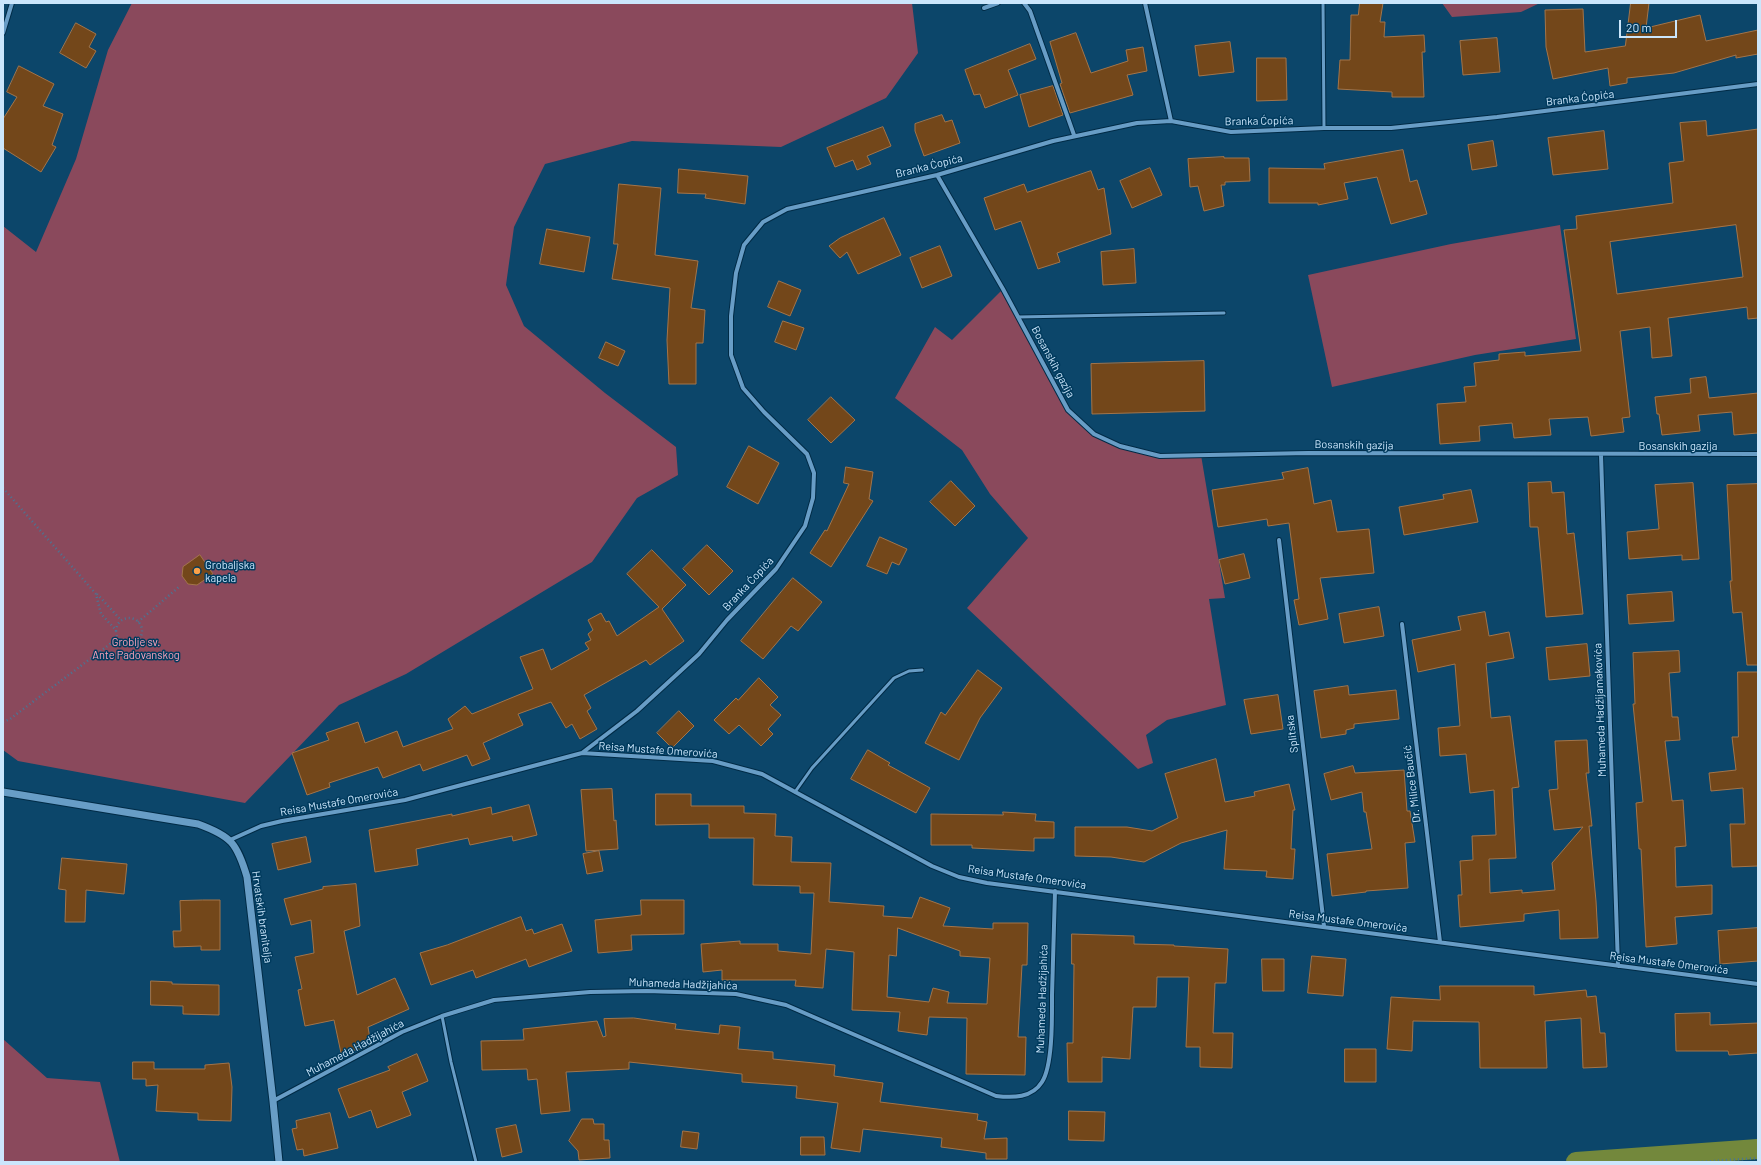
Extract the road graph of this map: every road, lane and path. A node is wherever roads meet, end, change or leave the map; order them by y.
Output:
1 (12, 3) edge
2 (998, 3) edge
3 (1024, 3) edge
4 (1145, 3) edge
5 (1323, 3) edge
6 (984, 8) dead end
7 (3, 33) edge
8 (1758, 84) edge
9 (1171, 121) junction
10 (1324, 128) junction
11 (1074, 135) junction
12 (937, 175) junction
13 (1224, 313) dead end
14 (1018, 317) junction
15 (1758, 454) edge
16 (1601, 455) junction
17 (3, 488) edge
18 (1279, 540) dead end
19 (180, 586) dead end
20 (96, 594) junction
21 (121, 620) junction
22 (138, 622) junction
23 (1402, 624) dead end
24 (116, 630) junction
25 (118, 638) junction
26 (922, 670) dead end
27 (3, 722) edge
28 (582, 753) junction
29 (3, 792) edge
30 (795, 792) junction
31 (230, 840) junction
32 (1055, 891) junction
33 (1324, 926) junction
34 (1440, 942) junction
35 (1618, 966) junction
36 (1758, 984) edge
37 (442, 1016) junction
38 (274, 1101) junction
39 (1758, 1158) edge
40 (279, 1162) edge
41 (476, 1162) edge
42 (1698, 1162) edge

1 - 7 street
2 - 6 street
3 - 11 street
4 - 9 street
5 - 10 lane
8 - 10 street, Branka Ćopića
9 - 10 street, Branka Ćopića
9 - 11 street, Branka Ćopića
11 - 12 street, Branka Ćopića
12 - 14 street, Bosanskih gazija
12 - 28 street, Branka Ćopića
13 - 14 lane, Bosanskih gazija
14 - 16 street, Bosanskih gazija
15 - 16 street, Bosanskih gazija
16 - 35 street, Muhameda Hadžijamakovića
17 - 20 path
18 - 33 street, Splitska
19 - 22 path
20 - 21 path
20 - 24 path
21 - 22 path
21 - 24 path
22 - 25 path
23 - 34 street, Dr. Milice Baučić
24 - 25 path
25 - 27 path
26 - 30 lane
28 - 30 street, Reisa Mustafe Omerovića
28 - 31 street, Reisa Mustafe Omerovića
29 - 31 street, Hrvatskih branitelja
30 - 32 street, Reisa Mustafe Omerovića
31 - 38 street, Hrvatskih branitelja
32 - 33 street, Reisa Mustafe Omerovića
32 - 37 street, Muhameda Hadžijahića
33 - 34 street, Reisa Mustafe Omerovića
34 - 35 street, Reisa Mustafe Omerovića
35 - 36 street, Reisa Mustafe Omerovića
37 - 38 street, Muhameda Hadžijahića
37 - 41 lane
38 - 40 street, Hrvatskih branitelja
39 - 42 path

